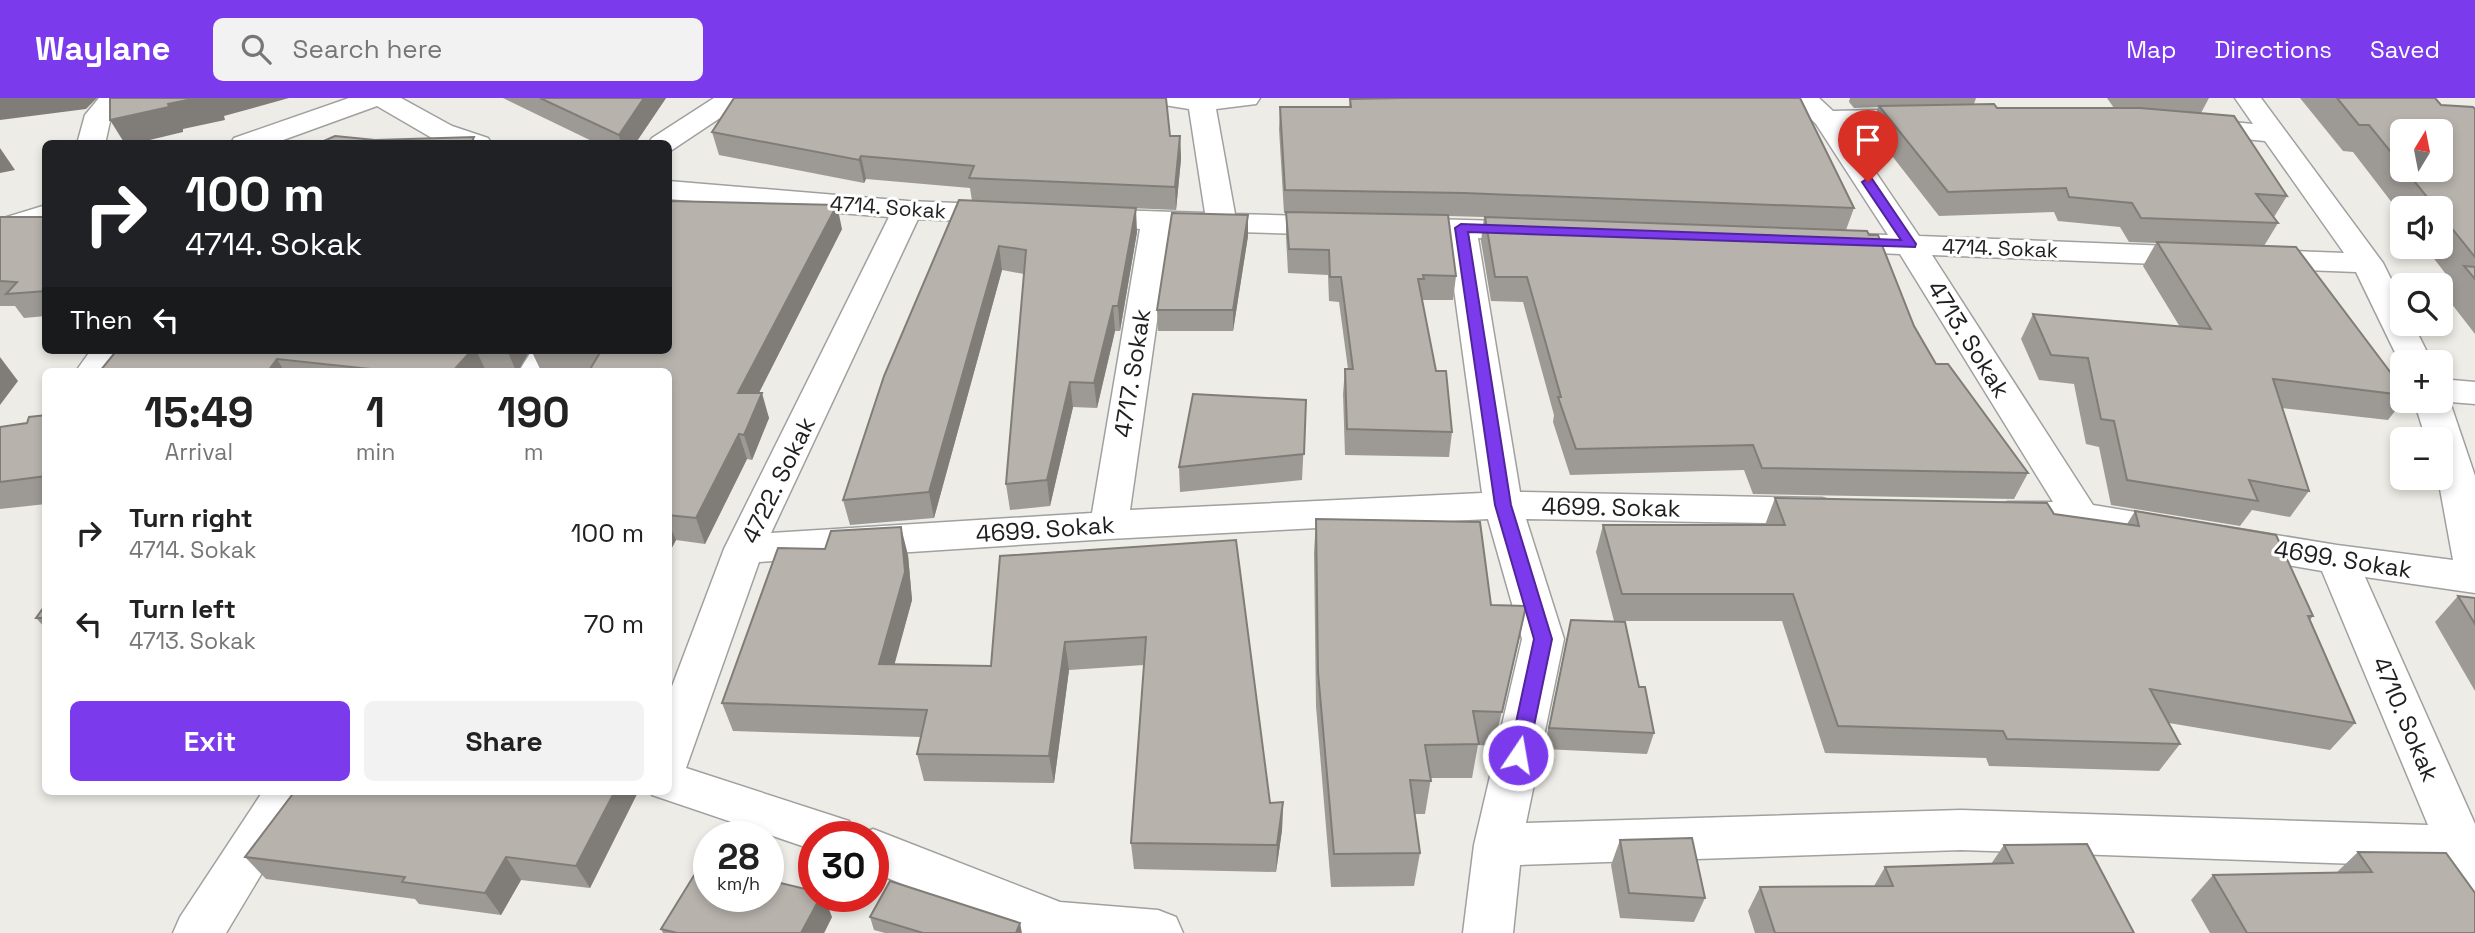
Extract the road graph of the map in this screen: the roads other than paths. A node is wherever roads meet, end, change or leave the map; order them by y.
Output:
1 (113, 98) edge
2 (375, 98) edge
3 (381, 98) edge
4 (732, 98) edge
5 (1167, 98) edge
6 (1247, 98) edge
7 (2248, 98) edge
8 (1201, 103) junction
9 (1814, 108) edge
10 (1945, 116) edge
11 (2171, 124) edge
12 (2276, 134) junction
13 (92, 140) edge
14 (257, 140) edge
15 (466, 140) edge
16 (668, 140) edge
17 (672, 190) edge
18 (908, 210) junction
19 (42, 215) edge
20 (1156, 222) junction
21 (1222, 223) junction
22 (1461, 228) junction
23 (0, 229) edge
24 (1556, 232) edge
25 (1801, 241) edge
26 (1910, 244) junction
27 (2367, 263) junction
28 (2409, 350) edge
29 (2453, 391) edge
30 (2475, 393) edge
31 (2436, 413) edge
32 (1503, 505) junction
33 (1860, 512) edge
34 (1970, 514) edge
35 (2081, 516) junction
36 (1109, 525) junction
37 (744, 550) junction
38 (2337, 559) junction
39 (2475, 576) edge
40 (682, 685) edge
41 (672, 737) edge
42 (672, 782) edge
43 (285, 795) edge
44 (798, 825) edge
45 (1498, 845) junction
46 (889, 856) edge
47 (2468, 863) edge
48 (198, 933) edge
49 (1158, 933) edge
50 (1488, 933) edge

1 - 13 street
2 - 14 street
3 - 15 street
4 - 16 street
5 - 8 street
6 - 8 street
7 - 12 street
8 - 21 street
9 - 10 street
9 - 26 street, 4713. Sokak
11 - 12 street
12 - 27 street
17 - 18 street, 4714. Sokak
18 - 20 street, 4714. Sokak
18 - 37 street, 4722. Sokak
19 - 23 street
20 - 21 street, 4714. Sokak
20 - 36 street, 4717. Sokak
21 - 22 street, 4714. Sokak
22 - 24 street, 4714. Sokak
22 - 32 street
25 - 26 street, 4714. Sokak
26 - 27 street, 4714. Sokak
26 - 35 street, 4713. Sokak
27 - 28 street
29 - 30 street
31 - 39 street
32 - 33 street, 4699. Sokak
32 - 36 street, 4699. Sokak
32 - 45 street
34 - 35 street, 4699. Sokak
35 - 38 street, 4699. Sokak
36 - 37 street, 4699. Sokak
37 - 40 street, 4722. Sokak
38 - 39 street, 4699. Sokak
38 - 47 street, 4710. Sokak
40 - 41 street, 4722. Sokak
42 - 44 street
43 - 48 street
45 - 47 street
45 - 50 street
46 - 49 street

